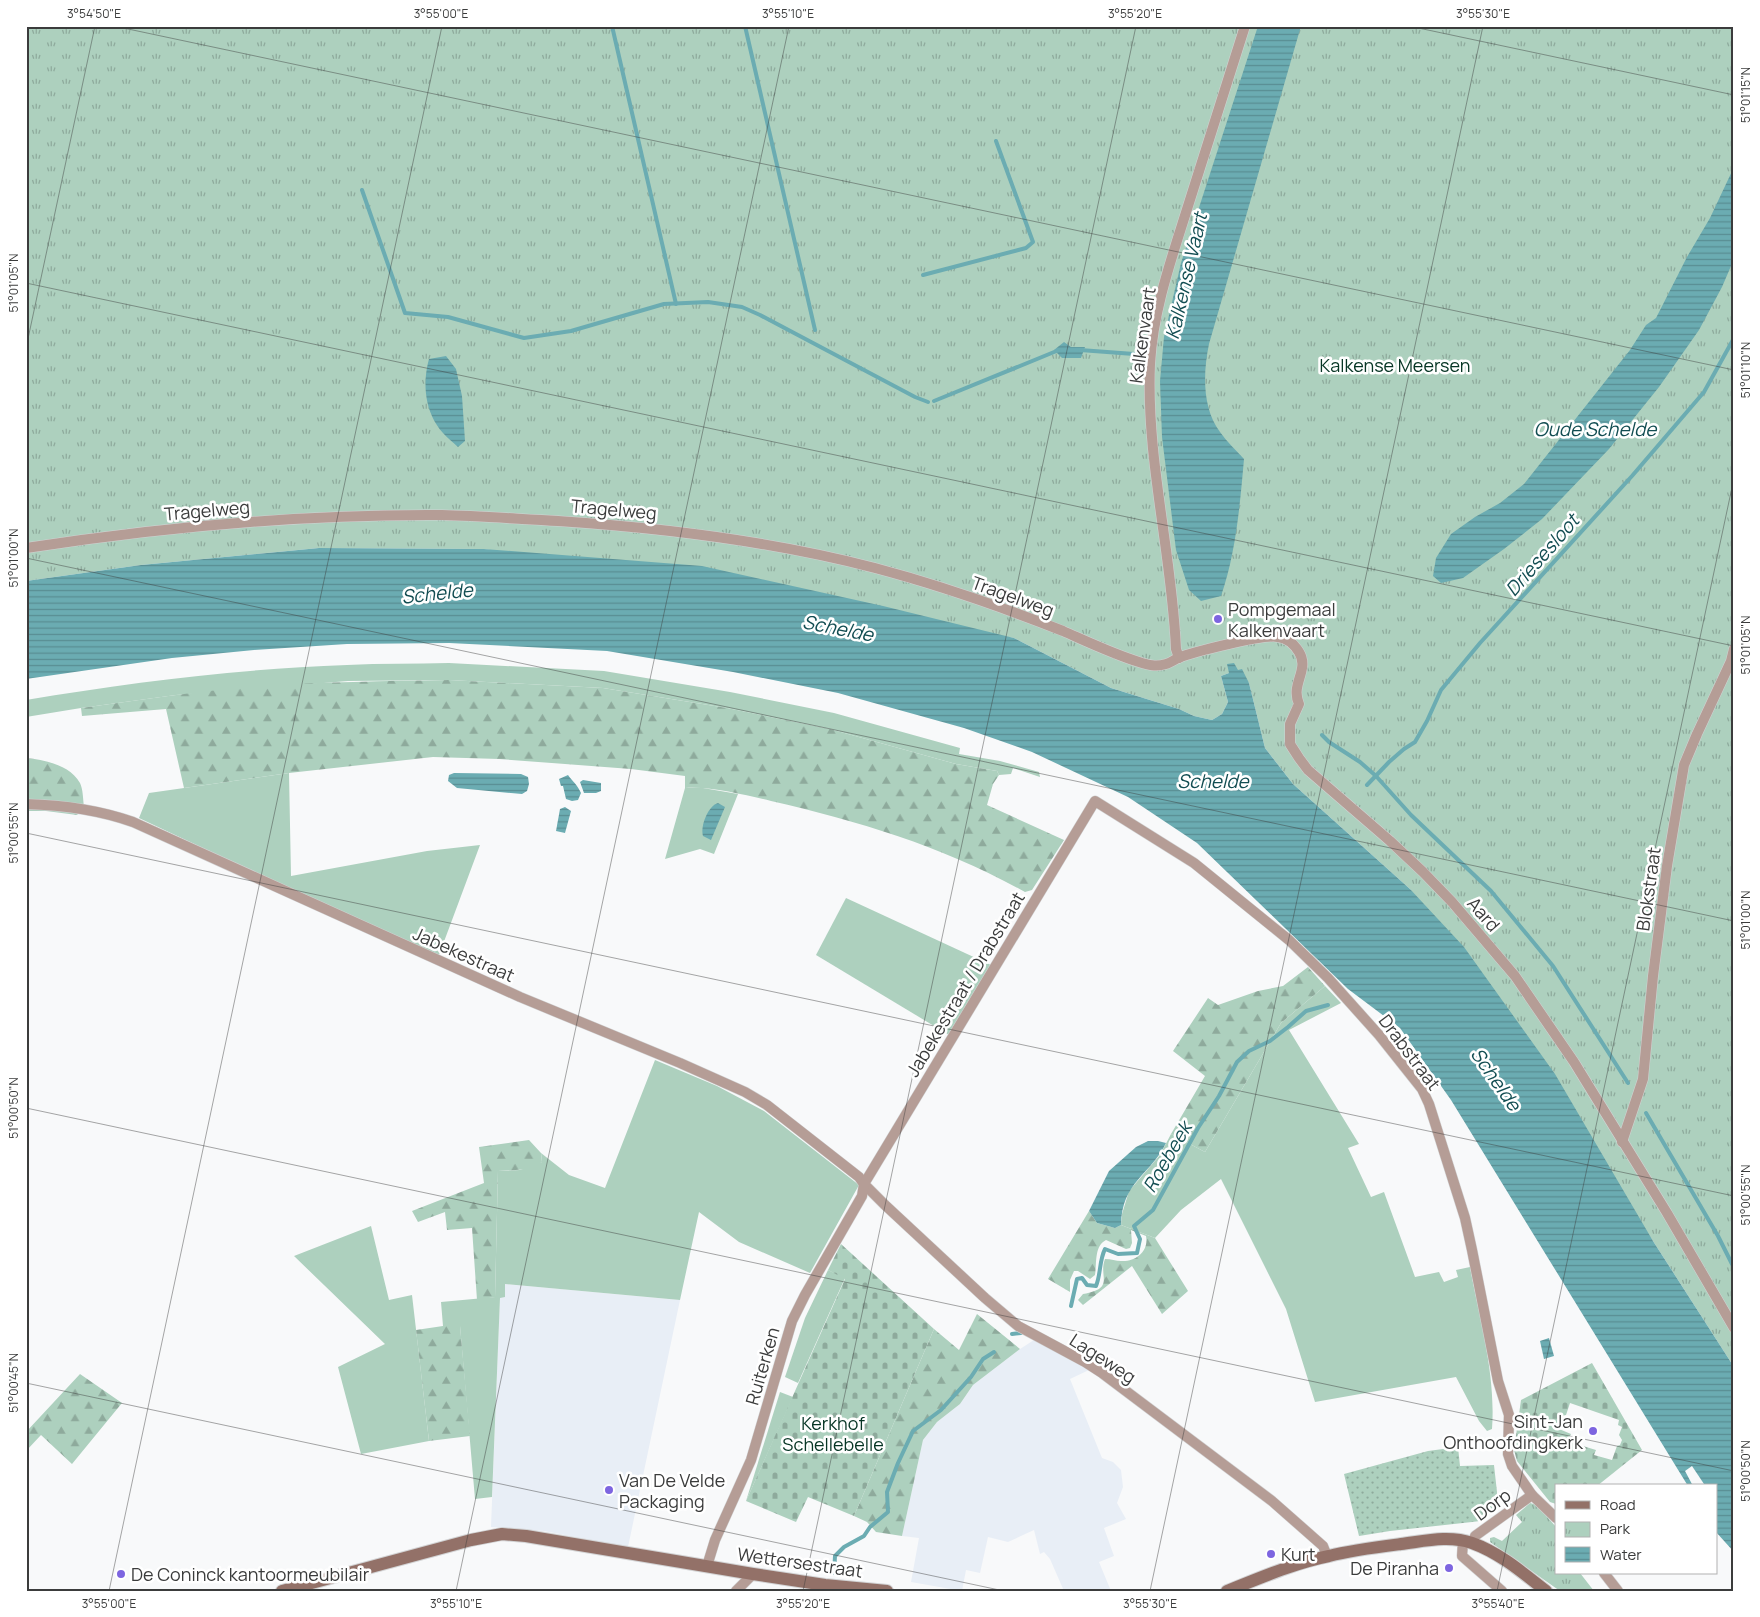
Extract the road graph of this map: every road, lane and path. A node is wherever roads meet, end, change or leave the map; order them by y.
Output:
1 (1245, 26) edge
2 (26, 548) edge
3 (1734, 649) edge
4 (1179, 658) junction
5 (1095, 801) joint
6 (26, 804) edge
7 (1622, 1142) junction
8 (864, 1184) junction
9 (1734, 1328) edge
10 (1532, 1495) junction
11 (1555, 1517) edge
12 (1468, 1542) junction
13 (1327, 1556) junction
14 (707, 1566) junction
15 (754, 1574) junction
16 (1605, 1574) edge
17 (282, 1591) edge
18 (736, 1591) edge
19 (887, 1591) edge
20 (1227, 1591) edge
21 (1502, 1591) edge
22 (1546, 1591) edge
23 (1618, 1591) edge

1 - 4 street, Kalkenvaart
2 - 4 street, Tragelweg
3 - 7 street, Blokstraat
4 - 7 street, Aard
5 - 8 street, Jabekestraat / Drabstraat
5 - 10 street, Drabstraat
6 - 8 street, Jabekestraat
7 - 9 street, Aard
8 - 13 street, Lageweg
8 - 14 street, Ruiterken
10 - 11 street, Dorp
10 - 12 street, Dorp
12 - 13 main road
12 - 21 street, Dorp
12 - 22 main road
13 - 20 main road
14 - 15 main road, Wettersestraat
14 - 17 main road, Wettersestraat
15 - 18 street
15 - 19 main road, Wettersestraat
16 - 23 street

